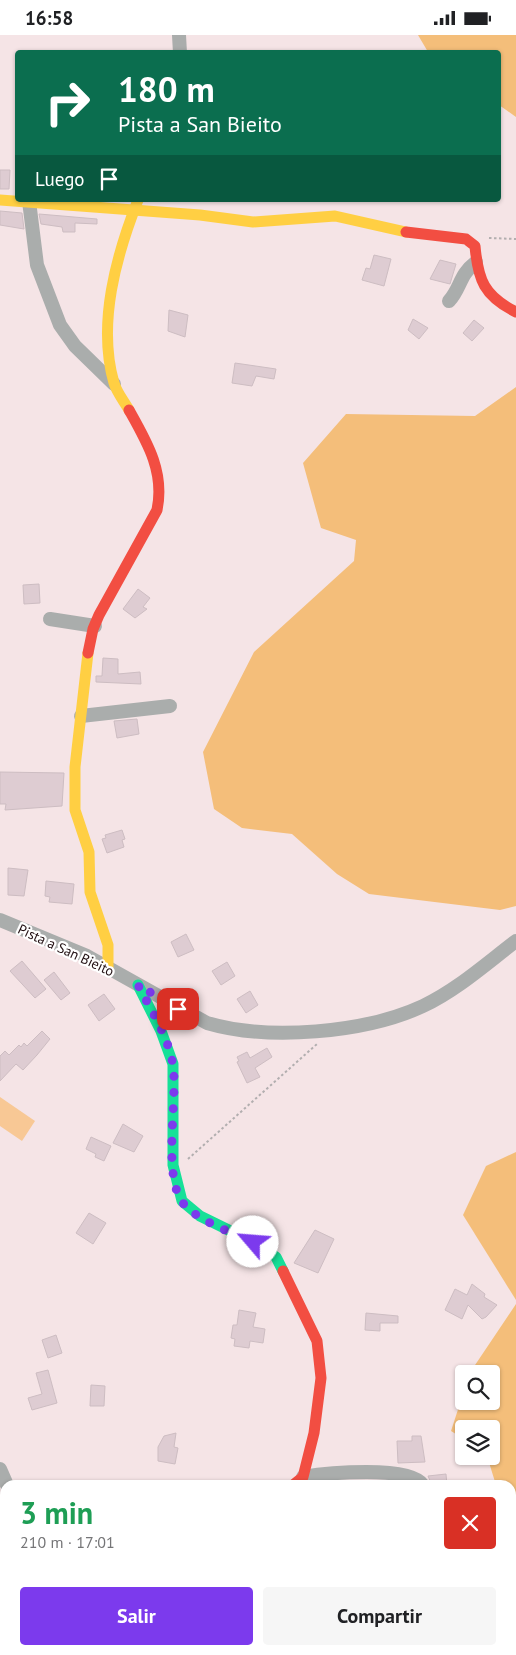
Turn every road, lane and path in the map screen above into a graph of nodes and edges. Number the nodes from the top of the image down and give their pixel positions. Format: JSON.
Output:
{"nodes":[{"id":1,"x":179,"y":35,"type":"edge"},
{"id":2,"x":180,"y":50,"type":"edge"},
{"id":3,"x":0,"y":200,"type":"edge"},
{"id":4,"x":15,"y":201,"type":"edge"},
{"id":5,"x":29,"y":202,"type":"edge"},
{"id":6,"x":56,"y":202,"type":"edge"},
{"id":7,"x":136,"y":205,"type":"edge"},
{"id":8,"x":466,"y":239,"type":"junction"},
{"id":9,"x":516,"y":239,"type":"edge"},
{"id":10,"x":476,"y":262,"type":"junction"},
{"id":11,"x":449,"y":301,"type":"dead end"},
{"id":12,"x":516,"y":313,"type":"edge"},
{"id":13,"x":114,"y":385,"type":"junction"},
{"id":14,"x":50,"y":619,"type":"dead end"},
{"id":15,"x":95,"y":626,"type":"junction"},
{"id":16,"x":170,"y":706,"type":"dead end"},
{"id":17,"x":81,"y":716,"type":"junction"},
{"id":18,"x":0,"y":920,"type":"edge"},
{"id":19,"x":516,"y":941,"type":"edge"},
{"id":20,"x":108,"y":967,"type":"junction"},
{"id":21,"x":138,"y":985,"type":"junction"},
{"id":22,"x":338,"y":1028,"type":"junction"},
{"id":23,"x":174,"y":1173,"type":"junction"},
{"id":24,"x":298,"y":1480,"type":"edge"},
{"id":25,"x":308,"y":1480,"type":"edge"},
{"id":26,"x":417,"y":1480,"type":"edge"}],
"edges":[{"from":1,"to":2,"type":"street"},
{"from":3,"to":4,"type":"street"},
{"from":5,"to":13,"type":"street"},
{"from":6,"to":7,"type":"street"},
{"from":7,"to":8,"type":"street"},
{"from":7,"to":13,"type":"street"},
{"from":8,"to":9,"type":"path"},
{"from":8,"to":10,"type":"street"},
{"from":10,"to":11,"type":"street"},
{"from":10,"to":12,"type":"street"},
{"from":13,"to":15,"type":"street"},
{"from":14,"to":15,"type":"street"},
{"from":15,"to":17,"type":"street"},
{"from":16,"to":17,"type":"street"},
{"from":17,"to":20,"type":"street"},
{"from":18,"to":20,"type":"street","name":"Pista a San Bieito"},
{"from":19,"to":22,"type":"street","name":"Pista a San Bieito"},
{"from":20,"to":21,"type":"street","name":"Pista a San Bieito"},
{"from":21,"to":22,"type":"street","name":"Pista a San Bieito"},
{"from":21,"to":23,"type":"street"},
{"from":22,"to":23,"type":"path"},
{"from":23,"to":24,"type":"street"},
{"from":25,"to":26,"type":"street"}]}
